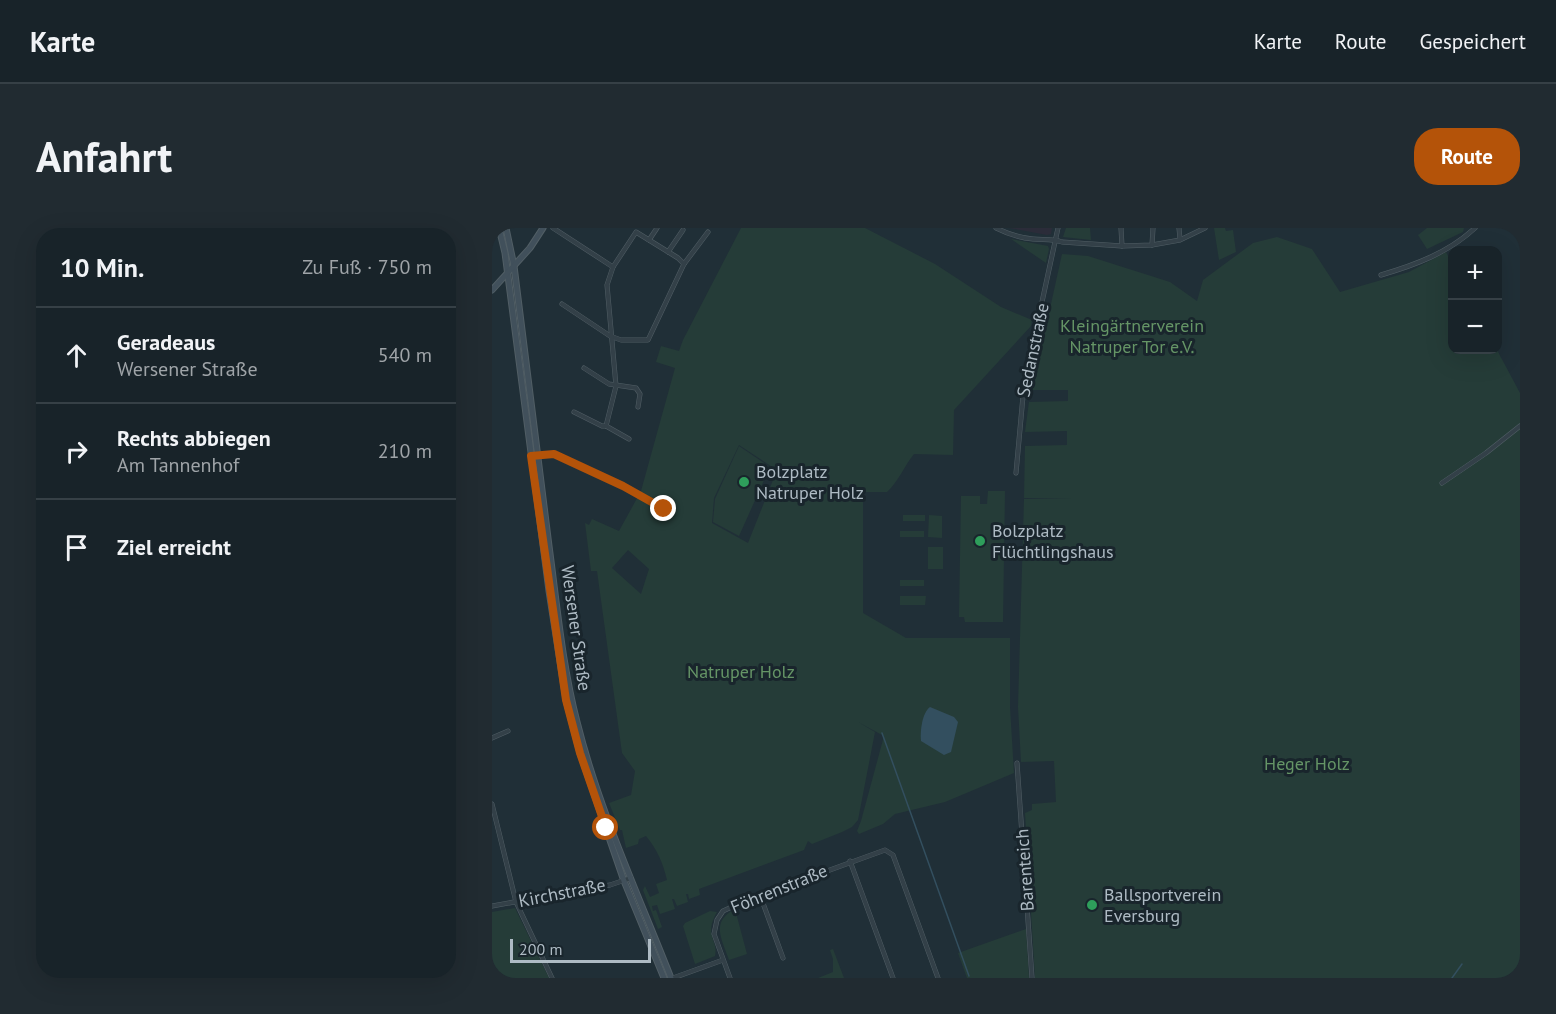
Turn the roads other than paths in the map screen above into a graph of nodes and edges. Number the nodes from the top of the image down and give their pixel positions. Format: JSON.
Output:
{"nodes":[{"id":1,"x":499,"y":228,"type":"edge"},
{"id":2,"x":506,"y":228,"type":"edge"},
{"id":3,"x":543,"y":228,"type":"edge"},
{"id":4,"x":553,"y":228,"type":"edge"},
{"id":5,"x":657,"y":228,"type":"edge"},
{"id":6,"x":996,"y":228,"type":"edge"},
{"id":7,"x":1058,"y":228,"type":"edge"},
{"id":8,"x":1121,"y":228,"type":"edge"},
{"id":9,"x":1153,"y":228,"type":"edge"},
{"id":10,"x":1179,"y":228,"type":"edge"},
{"id":11,"x":1205,"y":228,"type":"edge"},
{"id":12,"x":1475,"y":228,"type":"edge"},
{"id":13,"x":683,"y":230,"type":"dead end"},
{"id":14,"x":708,"y":232,"type":"dead end"},
{"id":15,"x":1055,"y":239,"type":"junction"},
{"id":16,"x":649,"y":240,"type":"junction"},
{"id":17,"x":1180,"y":240,"type":"junction"},
{"id":18,"x":1152,"y":245,"type":"junction"},
{"id":19,"x":1122,"y":246,"type":"junction"},
{"id":20,"x":668,"y":252,"type":"junction"},
{"id":21,"x":684,"y":264,"type":"junction"},
{"id":22,"x":514,"y":266,"type":"junction"},
{"id":23,"x":613,"y":267,"type":"junction"},
{"id":24,"x":507,"y":273,"type":"junction"},
{"id":25,"x":1381,"y":275,"type":"dead end"},
{"id":26,"x":492,"y":290,"type":"edge"},
{"id":27,"x":562,"y":304,"type":"dead end"},
{"id":28,"x":610,"y":336,"type":"junction"},
{"id":29,"x":584,"y":368,"type":"dead end"},
{"id":30,"x":616,"y":386,"type":"junction"},
{"id":31,"x":638,"y":407,"type":"dead end"},
{"id":32,"x":574,"y":412,"type":"dead end"},
{"id":33,"x":606,"y":426,"type":"junction"},
{"id":34,"x":1520,"y":426,"type":"edge"},
{"id":35,"x":629,"y":439,"type":"dead end"},
{"id":36,"x":534,"y":456,"type":"junction"},
{"id":37,"x":1016,"y":473,"type":"dead end"},
{"id":38,"x":1442,"y":483,"type":"dead end"},
{"id":39,"x":664,"y":509,"type":"dead end"},
{"id":40,"x":507,"y":731,"type":"dead end"},
{"id":41,"x":492,"y":738,"type":"edge"},
{"id":42,"x":1017,"y":763,"type":"dead end"},
{"id":43,"x":492,"y":804,"type":"edge"},
{"id":44,"x":850,"y":861,"type":"junction"},
{"id":45,"x":631,"y":878,"type":"junction"},
{"id":46,"x":624,"y":881,"type":"junction"},
{"id":47,"x":760,"y":895,"type":"junction"},
{"id":48,"x":516,"y":902,"type":"junction"},
{"id":49,"x":492,"y":906,"type":"edge"},
{"id":50,"x":783,"y":958,"type":"dead end"},
{"id":51,"x":723,"y":960,"type":"junction"},
{"id":52,"x":552,"y":978,"type":"edge"},
{"id":53,"x":664,"y":978,"type":"edge"},
{"id":54,"x":672,"y":978,"type":"edge"},
{"id":55,"x":729,"y":978,"type":"edge"},
{"id":56,"x":893,"y":978,"type":"edge"},
{"id":57,"x":938,"y":978,"type":"edge"},
{"id":58,"x":1032,"y":978,"type":"edge"}],
"edges":[{"from":1,"to":24,"type":"main road","name":"Wersener Straße"},
{"from":2,"to":22,"type":"main road","name":"Wersener Straße"},
{"from":3,"to":22,"type":"main road"},
{"from":4,"to":23,"type":"street"},
{"from":5,"to":16,"type":"street"},
{"from":6,"to":15,"type":"street"},
{"from":7,"to":15,"type":"street","name":"Sedanstraße"},
{"from":8,"to":19,"type":"street"},
{"from":9,"to":18,"type":"street"},
{"from":10,"to":17,"type":"street"},
{"from":11,"to":17,"type":"street"},
{"from":12,"to":25,"type":"street"},
{"from":13,"to":20,"type":"street"},
{"from":14,"to":21,"type":"street"},
{"from":15,"to":19,"type":"street"},
{"from":15,"to":37,"type":"street","name":"Sedanstraße"},
{"from":16,"to":20,"type":"street"},
{"from":16,"to":23,"type":"street"},
{"from":17,"to":18,"type":"street"},
{"from":18,"to":19,"type":"street"},
{"from":20,"to":21,"type":"street"},
{"from":21,"to":28,"type":"street"},
{"from":22,"to":24,"type":"main road"},
{"from":22,"to":36,"type":"main road","name":"Wersener Straße"},
{"from":23,"to":28,"type":"street"},
{"from":24,"to":26,"type":"main road"},
{"from":24,"to":36,"type":"main road","name":"Wersener Straße"},
{"from":27,"to":28,"type":"street"},
{"from":28,"to":30,"type":"street"},
{"from":29,"to":30,"type":"street"},
{"from":30,"to":31,"type":"street"},
{"from":30,"to":33,"type":"street"},
{"from":32,"to":33,"type":"street"},
{"from":33,"to":35,"type":"street"},
{"from":34,"to":38,"type":"street"},
{"from":36,"to":39,"type":"street"},
{"from":36,"to":45,"type":"main road","name":"Wersener Straße"},
{"from":36,"to":46,"type":"main road","name":"Wersener Straße"},
{"from":40,"to":41,"type":"street"},
{"from":42,"to":58,"type":"street","name":"Barenteich"},
{"from":43,"to":48,"type":"street"},
{"from":44,"to":47,"type":"street","name":"Föhrenstraße"},
{"from":44,"to":56,"type":"street"},
{"from":44,"to":57,"type":"street","name":"Föhrenstraße"},
{"from":45,"to":46,"type":"street","name":"Kirchstraße"},
{"from":45,"to":54,"type":"main road","name":"Wersener Straße"},
{"from":46,"to":48,"type":"street","name":"Kirchstraße"},
{"from":46,"to":53,"type":"main road","name":"Wersener Straße"},
{"from":47,"to":50,"type":"street"},
{"from":47,"to":51,"type":"street","name":"Föhrenstraße"},
{"from":48,"to":49,"type":"street","name":"Kirchstraße"},
{"from":48,"to":52,"type":"street"},
{"from":51,"to":54,"type":"street"},
{"from":51,"to":55,"type":"street","name":"Föhrenstraße"}]}
